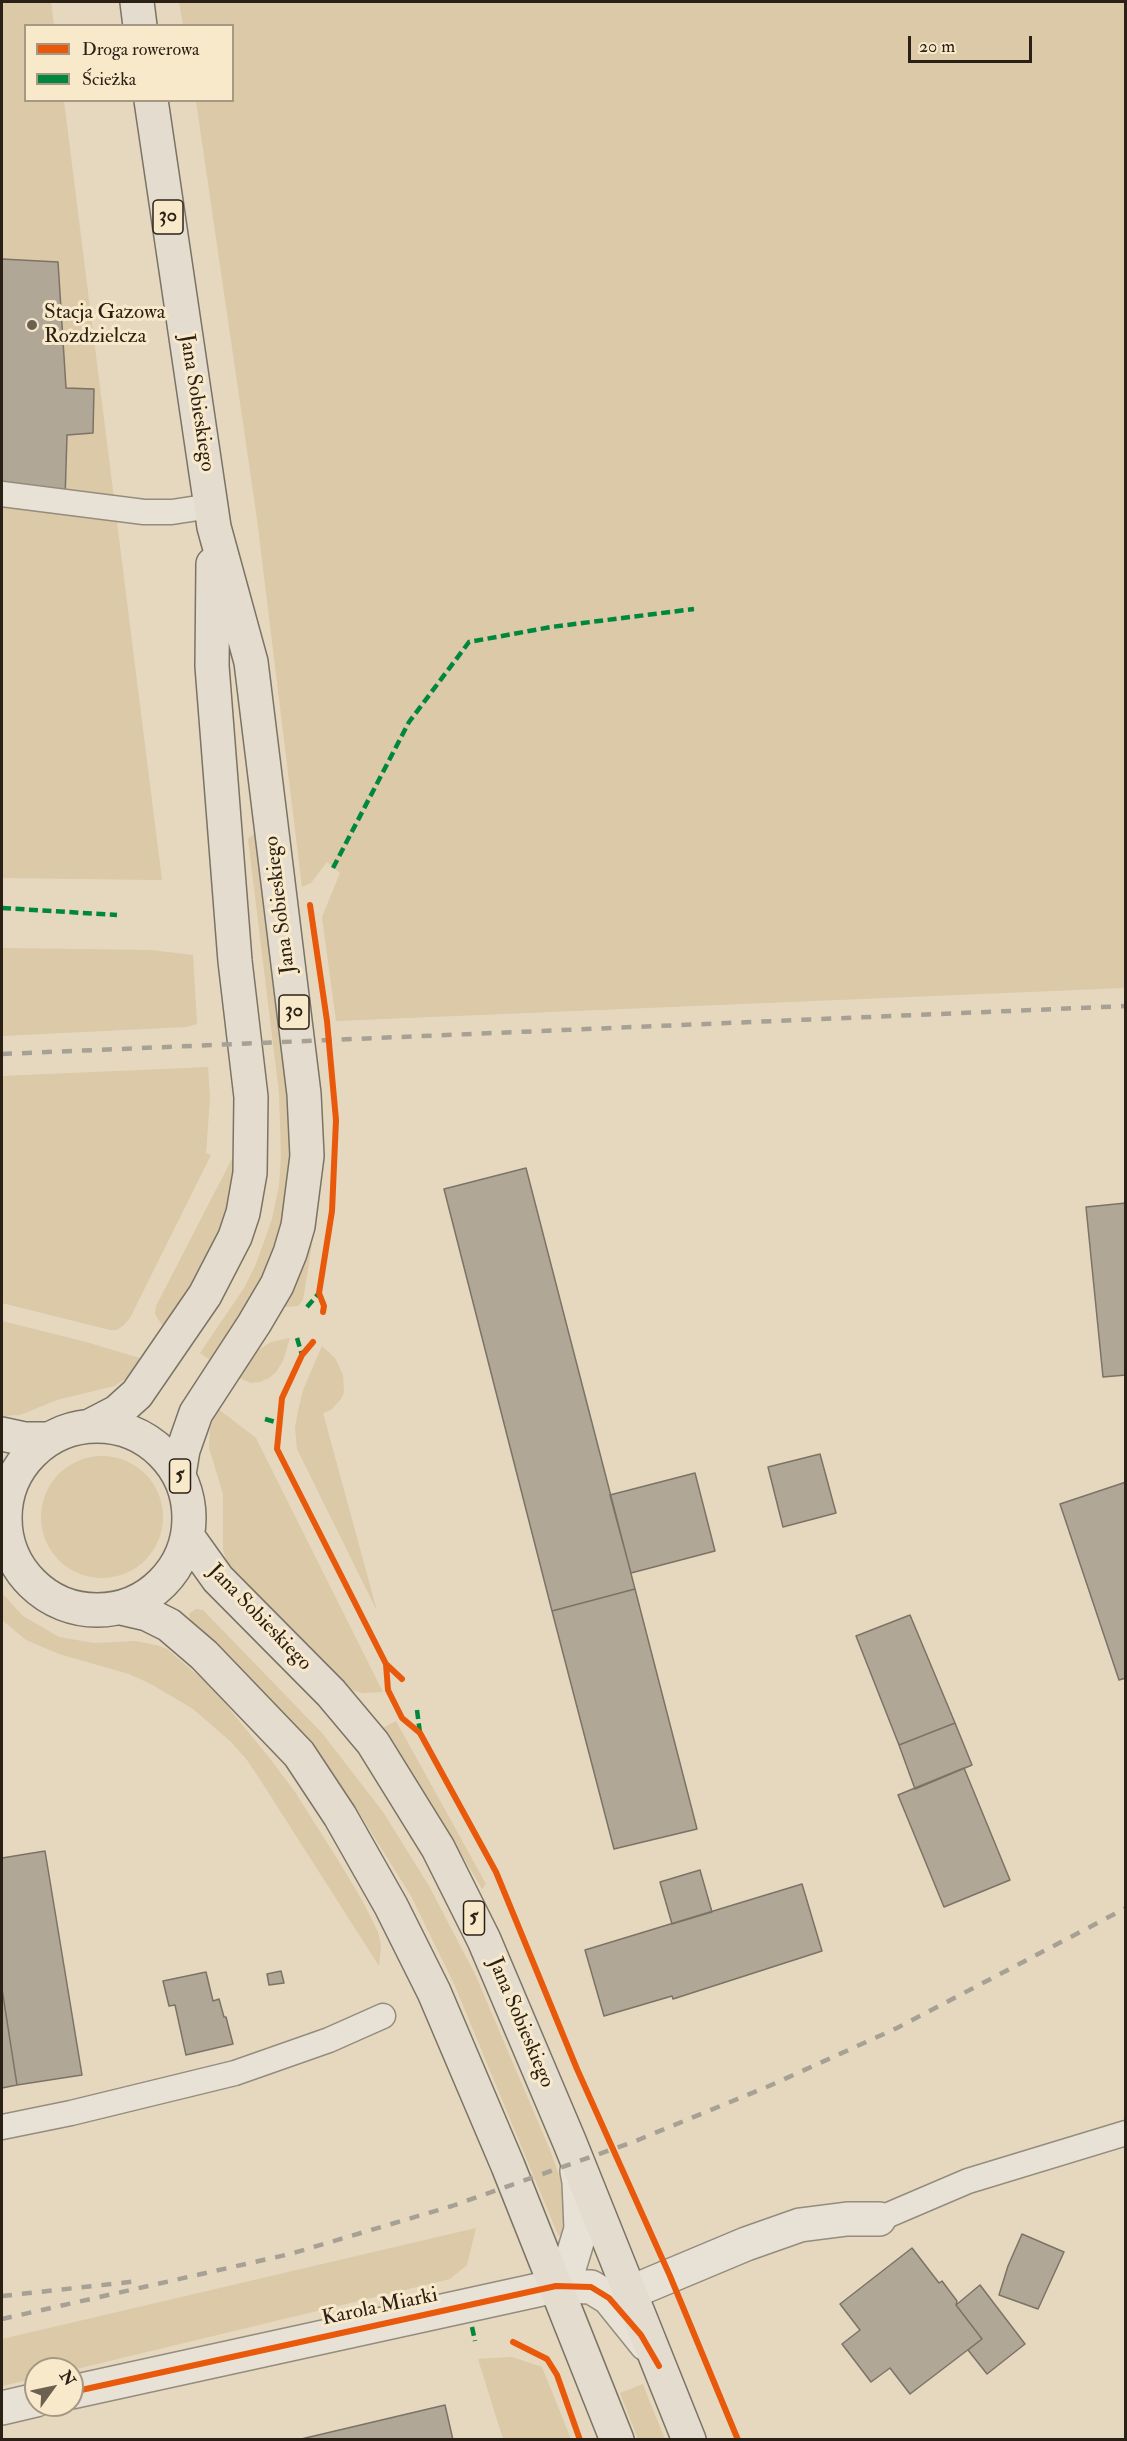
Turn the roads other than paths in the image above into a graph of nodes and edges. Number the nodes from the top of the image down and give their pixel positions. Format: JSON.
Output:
{"nodes":[{"id":1,"x":137,"y":2,"type":"edge"},
{"id":2,"x":140,"y":24,"type":"edge"},
{"id":3,"x":151,"y":102,"type":"edge"},
{"id":4,"x":2,"y":494,"type":"edge"},
{"id":5,"x":213,"y":516,"type":"junction"},
{"id":6,"x":90,"y":1426,"type":"junction"},
{"id":7,"x":2,"y":1434,"type":"edge"},
{"id":8,"x":49,"y":1439,"type":"junction"},
{"id":9,"x":179,"y":1474,"type":"junction"},
{"id":10,"x":4,"y":1532,"type":"edge"},
{"id":11,"x":188,"y":1538,"type":"junction"},
{"id":12,"x":121,"y":1608,"type":"junction"},
{"id":13,"x":383,"y":2016,"type":"dead end"},
{"id":14,"x":2,"y":2127,"type":"edge"},
{"id":15,"x":1125,"y":2133,"type":"edge"},
{"id":16,"x":570,"y":2143,"type":"junction"},
{"id":17,"x":879,"y":2219,"type":"joint"},
{"id":18,"x":556,"y":2286,"type":"junction"},
{"id":19,"x":629,"y":2293,"type":"junction"},
{"id":20,"x":659,"y":2366,"type":"junction"},
{"id":21,"x":84,"y":2389,"type":"edge"},
{"id":22,"x":24,"y":2403,"type":"edge"},
{"id":23,"x":2,"y":2408,"type":"edge"},
{"id":24,"x":617,"y":2439,"type":"edge"},
{"id":25,"x":689,"y":2439,"type":"edge"}],
"edges":[{"from":1,"to":2,"type":"main road"},
{"from":3,"to":5,"type":"main road","name":"Jana Sobieskiego","number":"30"},
{"from":4,"to":5,"type":"lane"},
{"from":5,"to":6,"type":"main road","name":"Jana Sobieskiego","number":"30"},
{"from":5,"to":9,"type":"main road","name":"Jana Sobieskiego","number":"30"},
{"from":6,"to":8,"type":"main road","number":"5"},
{"from":6,"to":9,"type":"main road","number":"5"},
{"from":7,"to":8,"type":"main road","number":"5"},
{"from":8,"to":10,"type":"main road","number":"5"},
{"from":9,"to":11,"type":"main road","number":"5"},
{"from":10,"to":12,"type":"main road","number":"5"},
{"from":11,"to":12,"type":"main road","number":"5"},
{"from":11,"to":16,"type":"main road","name":"Jana Sobieskiego","number":"5"},
{"from":12,"to":18,"type":"main road","number":"5"},
{"from":13,"to":14,"type":"lane"},
{"from":15,"to":17,"type":"lane"},
{"from":16,"to":18,"type":"street"},
{"from":16,"to":19,"type":"main road","name":"Jana Sobieskiego","number":"5"},
{"from":17,"to":19,"type":"street"},
{"from":18,"to":20,"type":"street","name":"Karola Miarki"},
{"from":18,"to":21,"type":"street","name":"Karola Miarki"},
{"from":18,"to":24,"type":"main road","number":"5"},
{"from":19,"to":20,"type":"main road","name":"Jana Sobieskiego","number":"5"},
{"from":20,"to":25,"type":"main road","name":"Jana Sobieskiego","number":"5"},
{"from":22,"to":23,"type":"street"}]}
